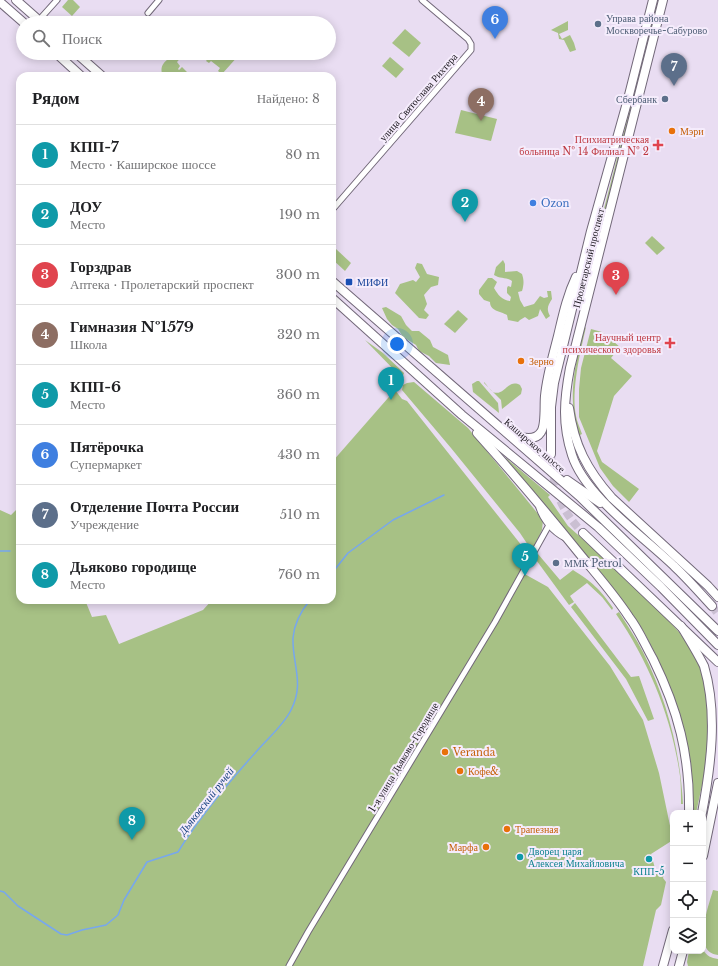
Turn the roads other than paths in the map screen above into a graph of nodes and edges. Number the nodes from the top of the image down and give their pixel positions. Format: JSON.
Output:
{"nodes":[{"id":1,"x":16,"y":0,"type":"edge"},
{"id":2,"x":57,"y":0,"type":"edge"},
{"id":3,"x":159,"y":0,"type":"edge"},
{"id":4,"x":422,"y":0,"type":"edge"},
{"id":5,"x":653,"y":0,"type":"edge"},
{"id":6,"x":663,"y":0,"type":"edge"},
{"id":7,"x":0,"y":2,"type":"edge"},
{"id":8,"x":148,"y":13,"type":"dead end"},
{"id":9,"x":16,"y":16,"type":"edge"},
{"id":10,"x":33,"y":16,"type":"edge"},
{"id":11,"x":45,"y":16,"type":"edge"},
{"id":12,"x":64,"y":60,"type":"edge"},
{"id":13,"x":84,"y":60,"type":"edge"},
{"id":14,"x":77,"y":72,"type":"edge"},
{"id":15,"x":97,"y":72,"type":"edge"},
{"id":16,"x":336,"y":205,"type":"edge"},
{"id":17,"x":584,"y":258,"type":"junction"},
{"id":18,"x":336,"y":284,"type":"edge"},
{"id":19,"x":336,"y":302,"type":"edge"},
{"id":20,"x":567,"y":384,"type":"junction"},
{"id":21,"x":462,"y":415,"type":"junction"},
{"id":22,"x":499,"y":427,"type":"junction"},
{"id":23,"x":551,"y":454,"type":"tunnel mouth"},
{"id":24,"x":539,"y":461,"type":"junction"},
{"id":25,"x":537,"y":502,"type":"junction"},
{"id":26,"x":612,"y":511,"type":"junction"},
{"id":27,"x":549,"y":525,"type":"junction"},
{"id":28,"x":583,"y":533,"type":"tunnel mouth"},
{"id":29,"x":569,"y":540,"type":"junction"},
{"id":30,"x":718,"y":597,"type":"tunnel mouth"},
{"id":31,"x":712,"y":606,"type":"tunnel mouth"},
{"id":32,"x":681,"y":626,"type":"junction"},
{"id":33,"x":718,"y":631,"type":"edge"},
{"id":34,"x":718,"y":645,"type":"edge"},
{"id":35,"x":718,"y":662,"type":"edge"},
{"id":36,"x":718,"y":783,"type":"edge"},
{"id":37,"x":690,"y":810,"type":"edge"},
{"id":38,"x":703,"y":810,"type":"edge"},
{"id":39,"x":705,"y":846,"type":"edge"},
{"id":40,"x":670,"y":941,"type":"edge"},
{"id":41,"x":682,"y":954,"type":"edge"},
{"id":42,"x":289,"y":966,"type":"edge"},
{"id":43,"x":663,"y":966,"type":"edge"},
{"id":44,"x":679,"y":966,"type":"edge"}],
"edges":[{"from":1,"to":10,"type":"main road"},
{"from":2,"to":11,"type":"street"},
{"from":3,"to":8,"type":"street"},
{"from":4,"to":16,"type":"street","name":"улица Святослава Рихтера"},
{"from":5,"to":17,"type":"main road","name":"Пролетарский проспект"},
{"from":6,"to":20,"type":"main road","name":"Пролетарский проспект"},
{"from":7,"to":9,"type":"main road"},
{"from":12,"to":14,"type":"main road"},
{"from":13,"to":15,"type":"main road"},
{"from":17,"to":22,"type":"main road"},
{"from":17,"to":23,"type":"main road","name":"Пролетарский проспект"},
{"from":18,"to":22,"type":"main road","name":"Каширское шоссе"},
{"from":19,"to":21,"type":"main road"},
{"from":20,"to":26,"type":"main road","name":"Пролетарский проспект"},
{"from":20,"to":30,"type":"main road"},
{"from":21,"to":25,"type":"main road"},
{"from":21,"to":34,"type":"main road"},
{"from":22,"to":24,"type":"main road","name":"Каширское шоссе"},
{"from":24,"to":26,"type":"main road"},
{"from":24,"to":33,"type":"main road","name":"Каширское шоссе"},
{"from":25,"to":27,"type":"street"},
{"from":25,"to":29,"type":"main road"},
{"from":26,"to":31,"type":"main road"},
{"from":27,"to":29,"type":"street"},
{"from":27,"to":42,"type":"street","name":"1-я улица Дьяково-Городище"},
{"from":28,"to":32,"type":"main road"},
{"from":29,"to":37,"type":"main road"},
{"from":32,"to":35,"type":"main road"},
{"from":32,"to":38,"type":"main road"},
{"from":36,"to":39,"type":"main road"},
{"from":40,"to":43,"type":"main road"},
{"from":41,"to":44,"type":"main road"}]}
